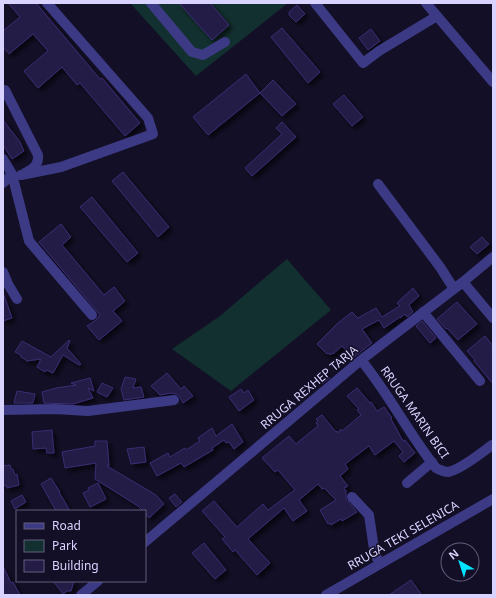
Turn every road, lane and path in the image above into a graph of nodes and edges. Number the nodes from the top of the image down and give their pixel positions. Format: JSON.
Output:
{"nodes":[{"id":1,"x":47,"y":3,"type":"edge"},
{"id":2,"x":151,"y":3,"type":"edge"},
{"id":3,"x":315,"y":3,"type":"edge"},
{"id":4,"x":426,"y":3,"type":"edge"},
{"id":5,"x":437,"y":16,"type":"junction"},
{"id":6,"x":224,"y":42,"type":"dead end"},
{"id":7,"x":493,"y":82,"type":"edge"},
{"id":8,"x":4,"y":90,"type":"edge"},
{"id":9,"x":3,"y":159,"type":"edge"},
{"id":10,"x":16,"y":175,"type":"junction"},
{"id":11,"x":3,"y":183,"type":"edge"},
{"id":12,"x":378,"y":184,"type":"dead end"},
{"id":13,"x":493,"y":257,"type":"edge"},
{"id":14,"x":3,"y":272,"type":"edge"},
{"id":15,"x":463,"y":282,"type":"junction"},
{"id":16,"x":454,"y":289,"type":"junction"},
{"id":17,"x":17,"y":299,"type":"dead end"},
{"id":18,"x":423,"y":312,"type":"junction"},
{"id":19,"x":92,"y":315,"type":"dead end"},
{"id":20,"x":493,"y":318,"type":"edge"},
{"id":21,"x":361,"y":360,"type":"junction"},
{"id":22,"x":480,"y":380,"type":"dead end"},
{"id":23,"x":174,"y":400,"type":"dead end"},
{"id":24,"x":3,"y":410,"type":"edge"},
{"id":25,"x":492,"y":445,"type":"edge"},
{"id":26,"x":432,"y":462,"type":"junction"},
{"id":27,"x":407,"y":483,"type":"dead end"},
{"id":28,"x":352,"y":497,"type":"dead end"},
{"id":29,"x":493,"y":499,"type":"edge"},
{"id":30,"x":146,"y":541,"type":"edge"},
{"id":31,"x":379,"y":564,"type":"junction"},
{"id":32,"x":97,"y":582,"type":"edge"},
{"id":33,"x":81,"y":595,"type":"edge"},
{"id":34,"x":326,"y":595,"type":"edge"}],
"edges":[{"from":1,"to":10,"type":"street"},
{"from":2,"to":6,"type":"street"},
{"from":3,"to":5,"type":"street"},
{"from":4,"to":5,"type":"street"},
{"from":5,"to":7,"type":"street"},
{"from":8,"to":10,"type":"street"},
{"from":9,"to":10,"type":"street"},
{"from":10,"to":11,"type":"street"},
{"from":10,"to":19,"type":"street"},
{"from":12,"to":16,"type":"street"},
{"from":13,"to":15,"type":"street","name":"RRUGA REXHEP TARJA"},
{"from":14,"to":17,"type":"street"},
{"from":15,"to":16,"type":"street","name":"RRUGA REXHEP TARJA"},
{"from":15,"to":20,"type":"street"},
{"from":16,"to":18,"type":"street","name":"RRUGA REXHEP TARJA"},
{"from":18,"to":21,"type":"street","name":"RRUGA REXHEP TARJA"},
{"from":18,"to":22,"type":"street"},
{"from":21,"to":26,"type":"street","name":"RRUGA MARIN BICI"},
{"from":21,"to":30,"type":"street","name":"RRUGA REXHEP TARJA"},
{"from":23,"to":24,"type":"street"},
{"from":25,"to":26,"type":"street","name":"RRUGA MARIN BICI"},
{"from":26,"to":27,"type":"street"},
{"from":28,"to":31,"type":"street"},
{"from":29,"to":31,"type":"street","name":"RRUGA TEKI SELENICA"},
{"from":31,"to":34,"type":"street","name":"RRUGA TEKI SELENICA"},
{"from":32,"to":33,"type":"street"}]}
